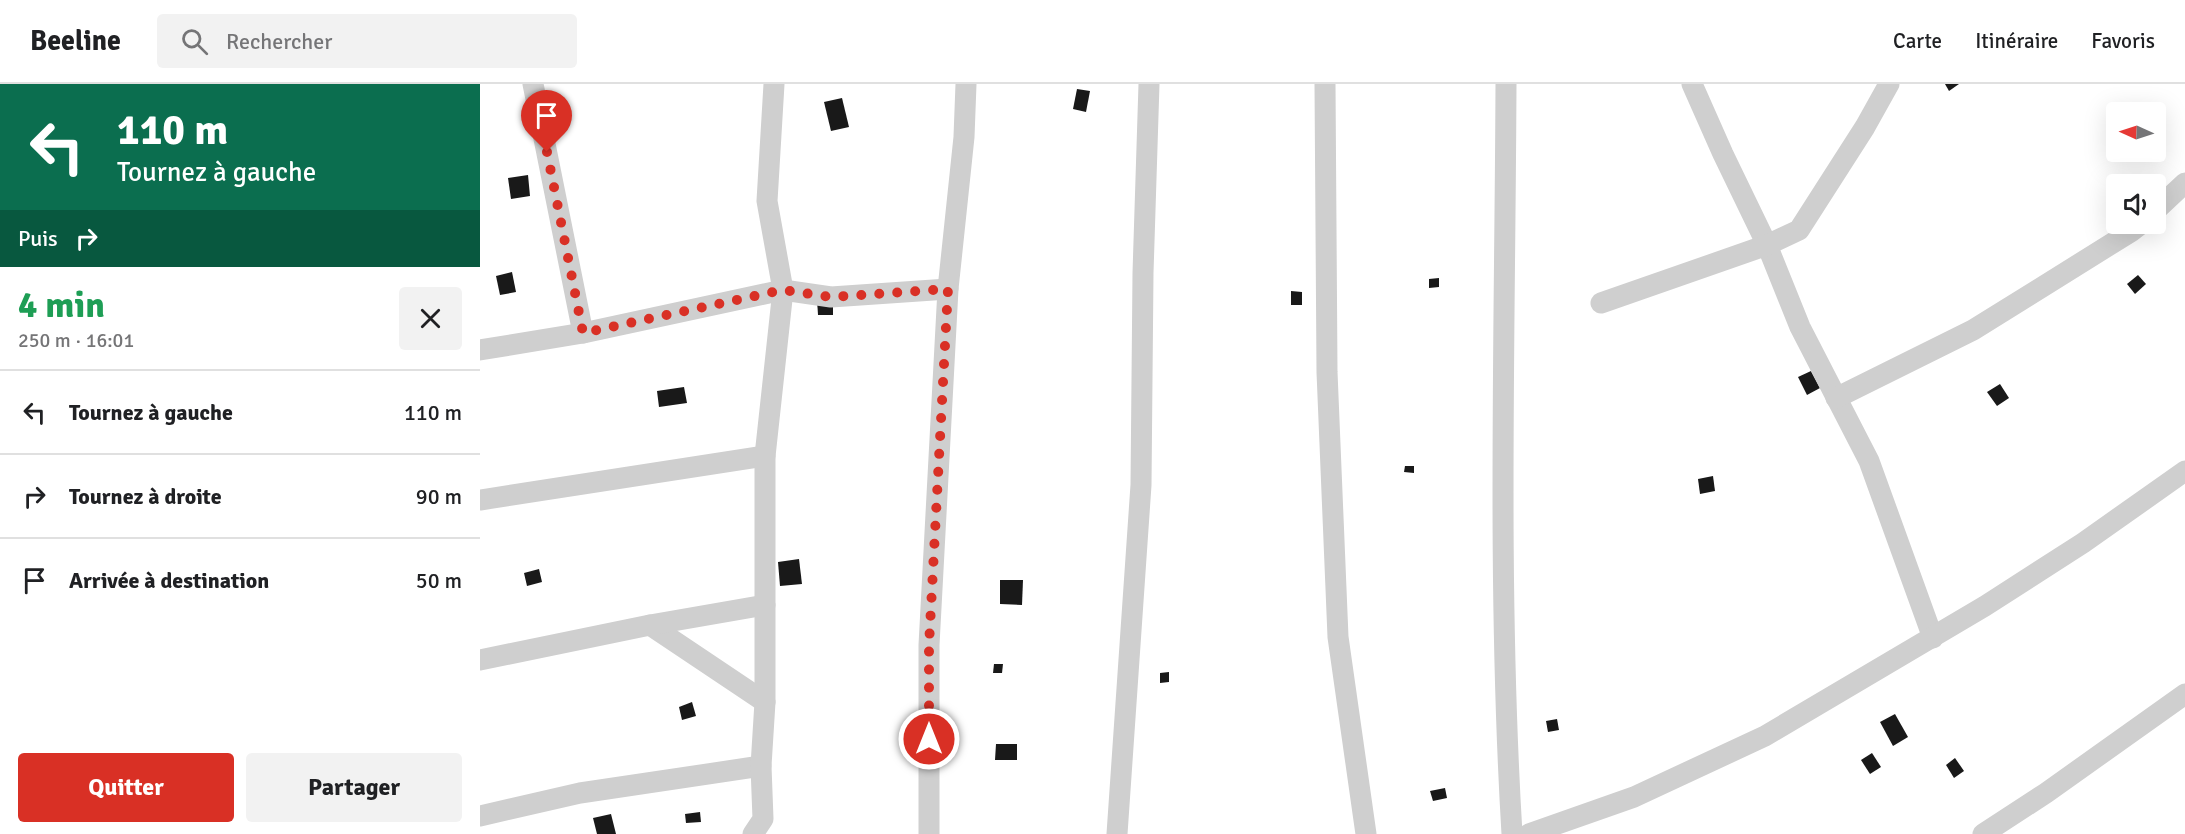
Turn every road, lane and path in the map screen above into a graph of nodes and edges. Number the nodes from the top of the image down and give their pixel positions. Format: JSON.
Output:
{"nodes":[{"id":1,"x":533,"y":84,"type":"edge"},
{"id":2,"x":774,"y":84,"type":"edge"},
{"id":3,"x":966,"y":84,"type":"edge"},
{"id":4,"x":1149,"y":84,"type":"edge"},
{"id":5,"x":1325,"y":84,"type":"edge"},
{"id":6,"x":1506,"y":84,"type":"edge"},
{"id":7,"x":1692,"y":84,"type":"edge"},
{"id":8,"x":1889,"y":84,"type":"edge"},
{"id":9,"x":2185,"y":183,"type":"edge"},
{"id":10,"x":2166,"y":201,"type":"edge"},
{"id":11,"x":2127,"y":234,"type":"edge"},
{"id":12,"x":1767,"y":245,"type":"junction"},
{"id":13,"x":948,"y":289,"type":"junction"},
{"id":14,"x":783,"y":290,"type":"junction"},
{"id":15,"x":1601,"y":303,"type":"dead end"},
{"id":16,"x":583,"y":333,"type":"junction"},
{"id":17,"x":480,"y":350,"type":"edge"},
{"id":18,"x":1836,"y":398,"type":"junction"},
{"id":19,"x":765,"y":456,"type":"junction"},
{"id":20,"x":2185,"y":471,"type":"edge"},
{"id":21,"x":480,"y":500,"type":"edge"},
{"id":22,"x":765,"y":605,"type":"junction"},
{"id":23,"x":650,"y":625,"type":"junction"},
{"id":24,"x":1933,"y":638,"type":"junction"},
{"id":25,"x":480,"y":660,"type":"edge"},
{"id":26,"x":2185,"y":694,"type":"edge"},
{"id":27,"x":765,"y":702,"type":"junction"},
{"id":28,"x":762,"y":766,"type":"junction"},
{"id":29,"x":480,"y":816,"type":"edge"},
{"id":30,"x":753,"y":834,"type":"edge"},
{"id":31,"x":929,"y":834,"type":"edge"},
{"id":32,"x":1117,"y":834,"type":"edge"},
{"id":33,"x":1366,"y":834,"type":"edge"},
{"id":34,"x":1512,"y":834,"type":"edge"},
{"id":35,"x":1529,"y":834,"type":"edge"},
{"id":36,"x":1983,"y":834,"type":"edge"}],
"edges":[{"from":1,"to":16,"type":"street"},
{"from":2,"to":14,"type":"street"},
{"from":3,"to":13,"type":"street"},
{"from":4,"to":32,"type":"street"},
{"from":5,"to":33,"type":"street"},
{"from":6,"to":34,"type":"street"},
{"from":7,"to":12,"type":"street"},
{"from":8,"to":12,"type":"street"},
{"from":9,"to":10,"type":"street"},
{"from":11,"to":18,"type":"street"},
{"from":12,"to":15,"type":"street"},
{"from":12,"to":18,"type":"street"},
{"from":13,"to":14,"type":"street"},
{"from":13,"to":31,"type":"street"},
{"from":14,"to":16,"type":"street"},
{"from":14,"to":19,"type":"street"},
{"from":16,"to":17,"type":"street"},
{"from":18,"to":24,"type":"street"},
{"from":19,"to":21,"type":"street"},
{"from":19,"to":22,"type":"street"},
{"from":20,"to":24,"type":"street"},
{"from":22,"to":23,"type":"street"},
{"from":22,"to":27,"type":"street"},
{"from":23,"to":25,"type":"street"},
{"from":23,"to":27,"type":"street"},
{"from":24,"to":35,"type":"street"},
{"from":26,"to":36,"type":"street"},
{"from":27,"to":28,"type":"street"},
{"from":28,"to":29,"type":"street"},
{"from":28,"to":30,"type":"street"}]}
